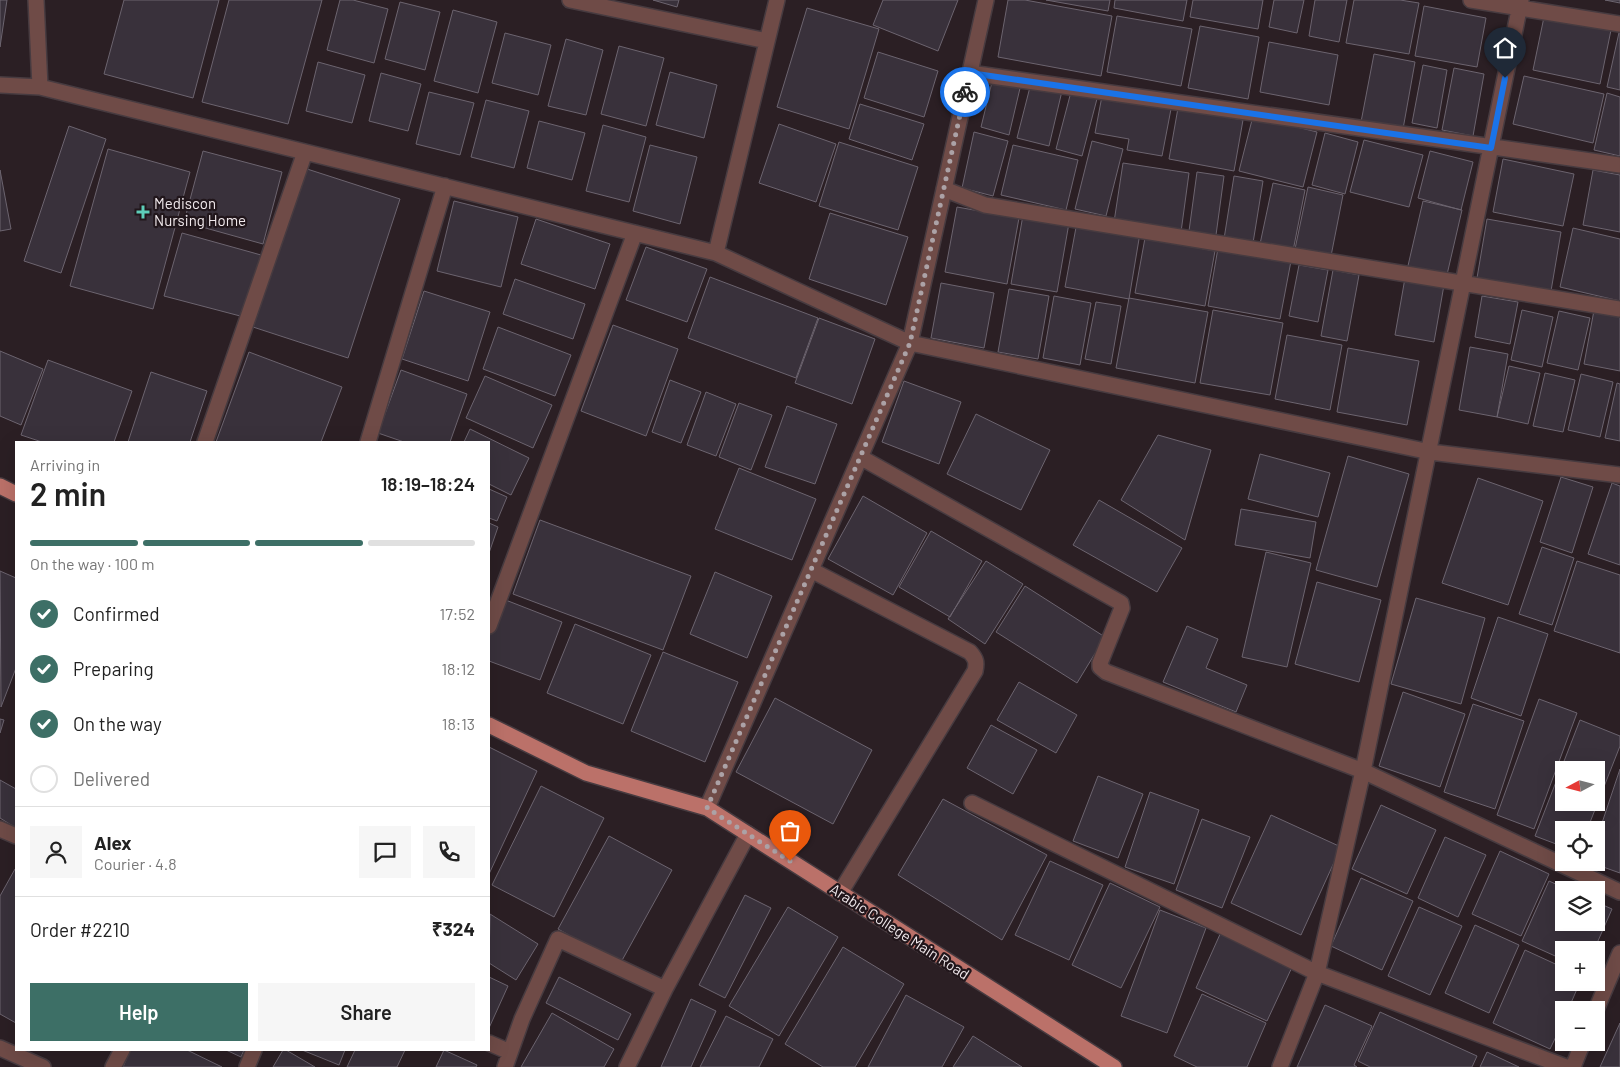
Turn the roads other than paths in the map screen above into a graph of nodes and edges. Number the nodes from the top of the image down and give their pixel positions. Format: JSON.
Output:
{"nodes":[{"id":1,"x":36,"y":0,"type":"edge"},
{"id":2,"x":570,"y":0,"type":"edge"},
{"id":3,"x":777,"y":0,"type":"edge"},
{"id":4,"x":986,"y":0,"type":"edge"},
{"id":5,"x":1471,"y":0,"type":"edge"},
{"id":6,"x":1520,"y":4,"type":"edge"},
{"id":7,"x":1620,"y":24,"type":"edge"},
{"id":8,"x":767,"y":41,"type":"junction"},
{"id":9,"x":970,"y":73,"type":"junction"},
{"id":10,"x":0,"y":85,"type":"edge"},
{"id":11,"x":40,"y":87,"type":"junction"},
{"id":12,"x":1491,"y":148,"type":"junction"},
{"id":13,"x":305,"y":152,"type":"junction"},
{"id":14,"x":1620,"y":165,"type":"edge"},
{"id":15,"x":445,"y":186,"type":"junction"},
{"id":16,"x":944,"y":189,"type":"junction"},
{"id":17,"x":636,"y":233,"type":"junction"},
{"id":18,"x":716,"y":253,"type":"junction"},
{"id":19,"x":1463,"y":284,"type":"junction"},
{"id":20,"x":1620,"y":309,"type":"edge"},
{"id":21,"x":910,"y":343,"type":"junction"},
{"id":22,"x":205,"y":441,"type":"edge"},
{"id":23,"x":368,"y":441,"type":"edge"},
{"id":24,"x":1430,"y":452,"type":"junction"},
{"id":25,"x":860,"y":457,"type":"junction"},
{"id":26,"x":1620,"y":475,"type":"edge"},
{"id":27,"x":0,"y":486,"type":"edge"},
{"id":28,"x":15,"y":494,"type":"edge"},
{"id":29,"x":811,"y":570,"type":"junction"},
{"id":30,"x":490,"y":623,"type":"edge"},
{"id":31,"x":490,"y":725,"type":"edge"},
{"id":32,"x":1363,"y":771,"type":"junction"},
{"id":33,"x":972,"y":803,"type":"dead end"},
{"id":34,"x":707,"y":808,"type":"junction"},
{"id":35,"x":0,"y":829,"type":"edge"},
{"id":36,"x":748,"y":834,"type":"junction"},
{"id":37,"x":15,"y":836,"type":"edge"},
{"id":38,"x":1620,"y":892,"type":"edge"},
{"id":39,"x":840,"y":893,"type":"junction"},
{"id":40,"x":1620,"y":953,"type":"edge"},
{"id":41,"x":1316,"y":973,"type":"junction"},
{"id":42,"x":665,"y":989,"type":"junction"},
{"id":43,"x":1600,"y":1001,"type":"edge"},
{"id":44,"x":490,"y":1043,"type":"edge"},
{"id":45,"x":0,"y":1048,"type":"edge"},
{"id":46,"x":121,"y":1051,"type":"edge"},
{"id":47,"x":254,"y":1051,"type":"edge"},
{"id":48,"x":1579,"y":1051,"type":"edge"},
{"id":49,"x":510,"y":1052,"type":"junction"},
{"id":50,"x":43,"y":1067,"type":"edge"},
{"id":51,"x":113,"y":1067,"type":"edge"},
{"id":52,"x":246,"y":1067,"type":"edge"},
{"id":53,"x":505,"y":1067,"type":"edge"},
{"id":54,"x":627,"y":1067,"type":"edge"},
{"id":55,"x":1114,"y":1067,"type":"edge"},
{"id":56,"x":1280,"y":1067,"type":"edge"},
{"id":57,"x":1566,"y":1067,"type":"edge"},
{"id":58,"x":1572,"y":1067,"type":"edge"}],
"edges":[{"from":1,"to":11,"type":"street"},
{"from":2,"to":8,"type":"street"},
{"from":3,"to":8,"type":"street"},
{"from":4,"to":9,"type":"street"},
{"from":5,"to":6,"type":"street"},
{"from":6,"to":7,"type":"street"},
{"from":6,"to":12,"type":"street"},
{"from":8,"to":18,"type":"street"},
{"from":9,"to":12,"type":"street"},
{"from":9,"to":16,"type":"street"},
{"from":10,"to":11,"type":"street"},
{"from":11,"to":13,"type":"street"},
{"from":12,"to":14,"type":"street"},
{"from":12,"to":19,"type":"street"},
{"from":13,"to":15,"type":"street"},
{"from":13,"to":22,"type":"street"},
{"from":15,"to":17,"type":"street"},
{"from":15,"to":23,"type":"street"},
{"from":16,"to":19,"type":"street"},
{"from":16,"to":21,"type":"street"},
{"from":17,"to":18,"type":"street"},
{"from":17,"to":30,"type":"street"},
{"from":18,"to":21,"type":"street"},
{"from":19,"to":20,"type":"street"},
{"from":19,"to":24,"type":"street"},
{"from":21,"to":24,"type":"street"},
{"from":21,"to":25,"type":"street"},
{"from":24,"to":26,"type":"street"},
{"from":24,"to":32,"type":"street"},
{"from":25,"to":29,"type":"street"},
{"from":25,"to":32,"type":"street"},
{"from":27,"to":28,"type":"main road"},
{"from":29,"to":34,"type":"street"},
{"from":29,"to":39,"type":"street"},
{"from":31,"to":34,"type":"main road","name":"Arabic College Main Road"},
{"from":32,"to":38,"type":"street"},
{"from":32,"to":41,"type":"street"},
{"from":33,"to":41,"type":"street"},
{"from":34,"to":36,"type":"main road","name":"Arabic College Main Road"},
{"from":35,"to":37,"type":"street"},
{"from":36,"to":39,"type":"main road","name":"Arabic College Main Road"},
{"from":36,"to":42,"type":"street"},
{"from":39,"to":55,"type":"main road","name":"Arabic College Main Road"},
{"from":40,"to":43,"type":"street"},
{"from":41,"to":56,"type":"street"},
{"from":41,"to":57,"type":"street"},
{"from":42,"to":49,"type":"street"},
{"from":42,"to":54,"type":"street"},
{"from":44,"to":49,"type":"street"},
{"from":45,"to":50,"type":"street"},
{"from":46,"to":51,"type":"street"},
{"from":47,"to":52,"type":"street"},
{"from":48,"to":58,"type":"street"},
{"from":49,"to":53,"type":"street"}]}
